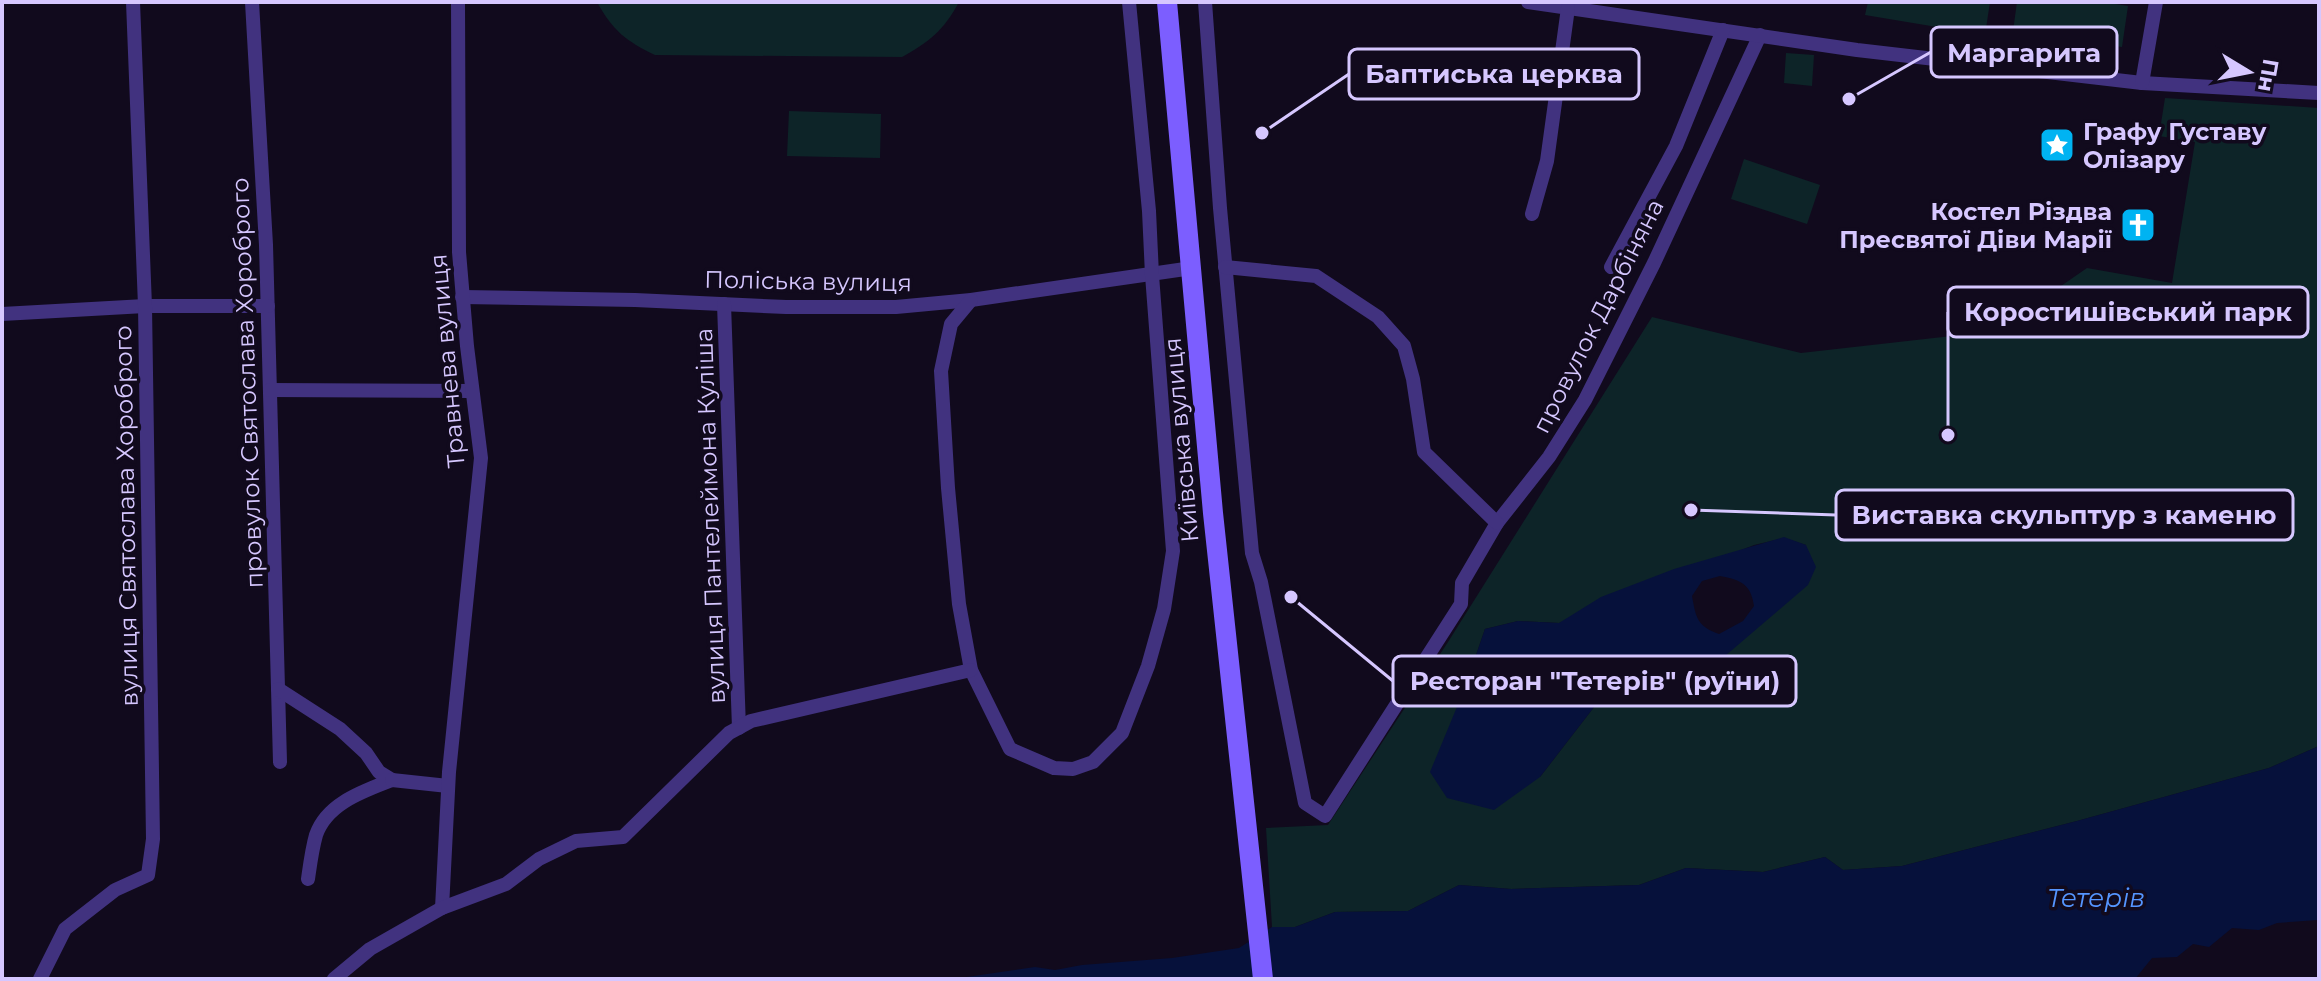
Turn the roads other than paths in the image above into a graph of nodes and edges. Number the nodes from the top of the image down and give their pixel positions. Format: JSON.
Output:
{"nodes":[{"id":1,"x":133,"y":2,"type":"edge"},
{"id":2,"x":252,"y":2,"type":"edge"},
{"id":3,"x":458,"y":2,"type":"edge"},
{"id":4,"x":1129,"y":2,"type":"edge"},
{"id":5,"x":1167,"y":2,"type":"edge"},
{"id":6,"x":1205,"y":2,"type":"edge"},
{"id":7,"x":1528,"y":2,"type":"edge"},
{"id":8,"x":2156,"y":2,"type":"edge"},
{"id":9,"x":1568,"y":8,"type":"junction"},
{"id":10,"x":1723,"y":30,"type":"junction"},
{"id":11,"x":1760,"y":35,"type":"junction"},
{"id":12,"x":2142,"y":83,"type":"junction"},
{"id":13,"x":2319,"y":93,"type":"edge"},
{"id":14,"x":1532,"y":214,"type":"dead end"},
{"id":15,"x":1225,"y":267,"type":"junction"},
{"id":16,"x":1611,"y":267,"type":"dead end"},
{"id":17,"x":1192,"y":268,"type":"junction"},
{"id":18,"x":1152,"y":275,"type":"junction"},
{"id":19,"x":462,"y":297,"type":"junction"},
{"id":20,"x":971,"y":300,"type":"junction"},
{"id":21,"x":724,"y":304,"type":"junction"},
{"id":22,"x":145,"y":306,"type":"junction"},
{"id":23,"x":268,"y":306,"type":"junction"},
{"id":24,"x":2,"y":314,"type":"edge"},
{"id":25,"x":270,"y":390,"type":"junction"},
{"id":26,"x":472,"y":391,"type":"junction"},
{"id":27,"x":1497,"y":523,"type":"junction"},
{"id":28,"x":971,"y":670,"type":"junction"},
{"id":29,"x":278,"y":689,"type":"junction"},
{"id":30,"x":739,"y":728,"type":"junction"},
{"id":31,"x":280,"y":762,"type":"dead end"},
{"id":32,"x":392,"y":780,"type":"junction"},
{"id":33,"x":448,"y":786,"type":"junction"},
{"id":34,"x":308,"y":879,"type":"dead end"},
{"id":35,"x":442,"y":908,"type":"junction"},
{"id":36,"x":40,"y":979,"type":"edge"},
{"id":37,"x":334,"y":979,"type":"edge"},
{"id":38,"x":1263,"y":979,"type":"edge"}],
"edges":[{"from":1,"to":22,"type":"street","name":"вулиця Святослава Хороброго"},
{"from":2,"to":23,"type":"street","name":"провулок Святослава Хороброго"},
{"from":3,"to":19,"type":"street","name":"Травнева вулиця"},
{"from":4,"to":18,"type":"street","name":"Київська вулиця"},
{"from":5,"to":17,"type":"main road","name":"Київська вулиця"},
{"from":6,"to":15,"type":"street"},
{"from":7,"to":9,"type":"street"},
{"from":8,"to":12,"type":"street"},
{"from":9,"to":10,"type":"street"},
{"from":9,"to":14,"type":"street"},
{"from":10,"to":11,"type":"street"},
{"from":10,"to":16,"type":"street"},
{"from":11,"to":12,"type":"street"},
{"from":11,"to":27,"type":"street","name":"провулок Дарбіняна"},
{"from":12,"to":13,"type":"street"},
{"from":15,"to":27,"type":"street"},
{"from":15,"to":27,"type":"street","name":"провулок Дарбіняна"},
{"from":17,"to":18,"type":"street","name":"Поліська вулиця"},
{"from":17,"to":38,"type":"main road","name":"Київська вулиця"},
{"from":18,"to":20,"type":"street","name":"Поліська вулиця"},
{"from":18,"to":28,"type":"street","name":"Київська вулиця"},
{"from":19,"to":21,"type":"street","name":"Поліська вулиця"},
{"from":19,"to":26,"type":"street","name":"Травнева вулиця"},
{"from":20,"to":21,"type":"street","name":"Поліська вулиця"},
{"from":20,"to":28,"type":"street","name":"Київська вулиця"},
{"from":21,"to":30,"type":"street","name":"вулиця Пантелеймона Куліша"},
{"from":22,"to":23,"type":"street"},
{"from":22,"to":24,"type":"street"},
{"from":22,"to":36,"type":"street","name":"вулиця Святослава Хороброго"},
{"from":23,"to":25,"type":"street","name":"провулок Святослава Хороброго"},
{"from":25,"to":26,"type":"street"},
{"from":25,"to":29,"type":"street","name":"провулок Святослава Хороброго"},
{"from":26,"to":33,"type":"street","name":"Травнева вулиця"},
{"from":28,"to":30,"type":"street"},
{"from":29,"to":31,"type":"street","name":"провулок Святослава Хороброго"},
{"from":29,"to":32,"type":"street"},
{"from":30,"to":35,"type":"street"},
{"from":32,"to":33,"type":"street"},
{"from":32,"to":34,"type":"street"},
{"from":33,"to":35,"type":"street","name":"Травнева вулиця"},
{"from":35,"to":37,"type":"street"}]}
